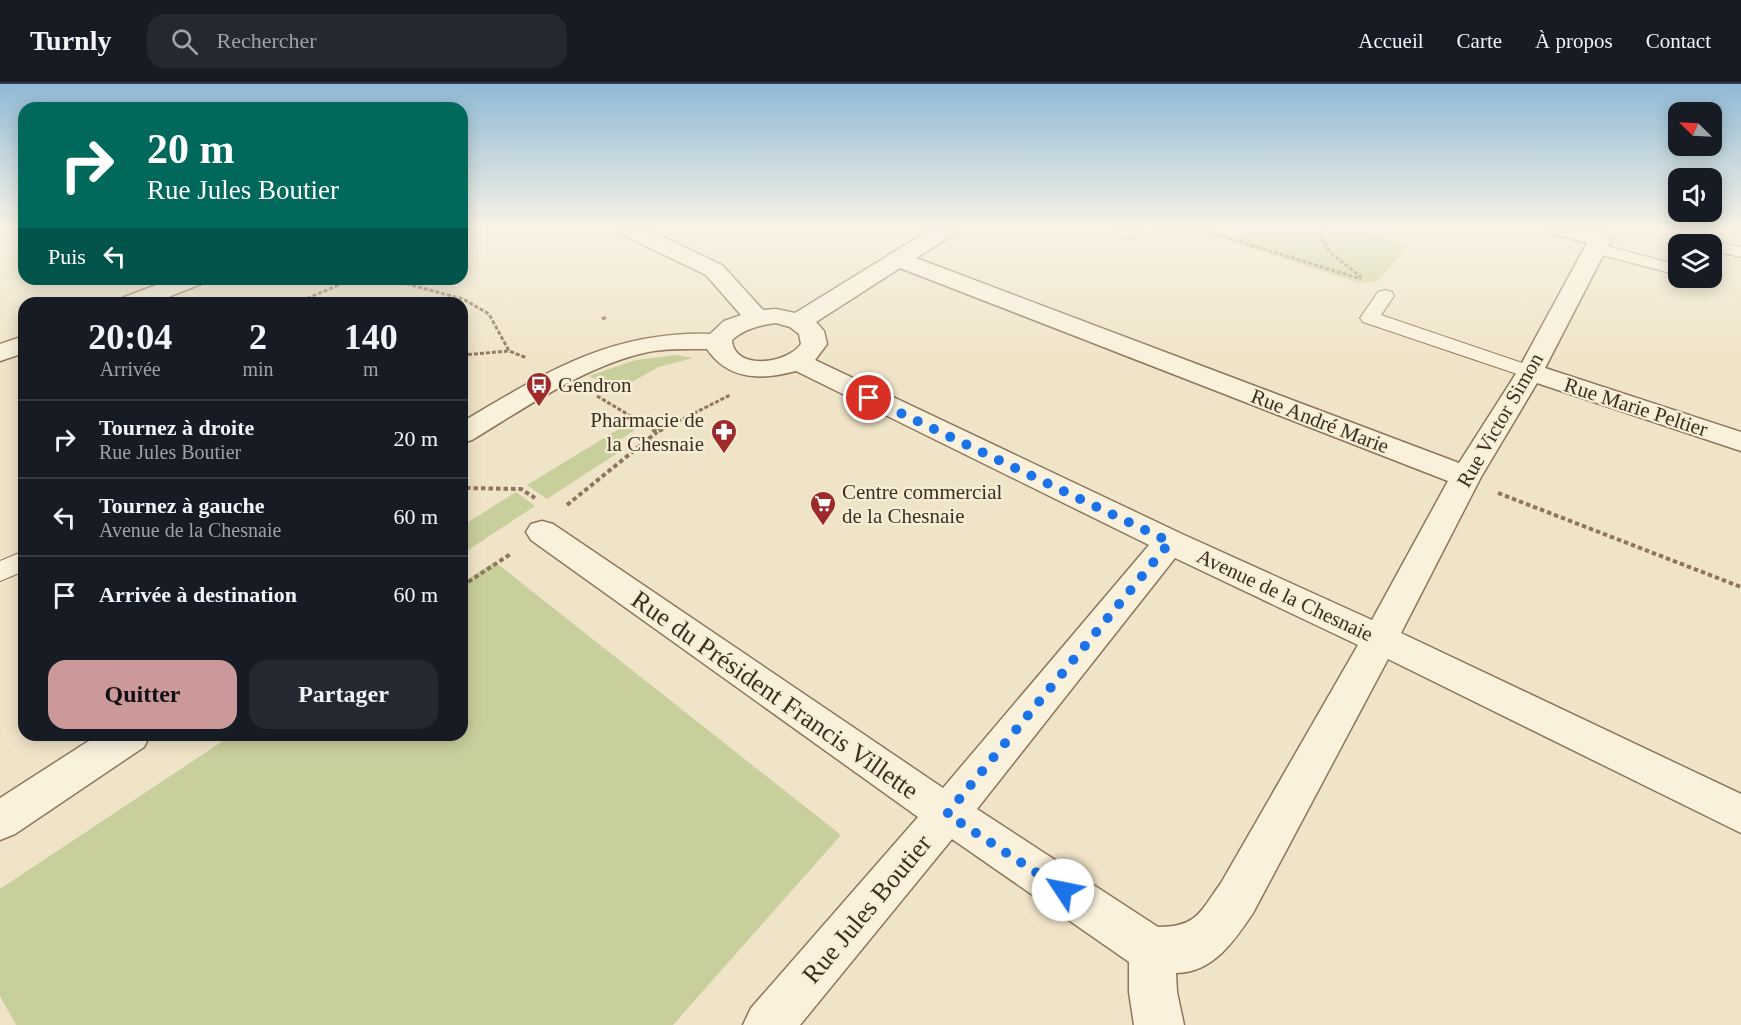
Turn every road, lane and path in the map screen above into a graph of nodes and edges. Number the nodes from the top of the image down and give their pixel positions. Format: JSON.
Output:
{"nodes":[{"id":1,"x":716,"y":272,"type":"edge"},
{"id":2,"x":877,"y":272,"type":"edge"},
{"id":3,"x":931,"y":272,"type":"edge"},
{"id":4,"x":1338,"y":272,"type":"edge"},
{"id":5,"x":1354,"y":272,"type":"edge"},
{"id":6,"x":1583,"y":272,"type":"edge"},
{"id":7,"x":178,"y":285,"type":"edge"},
{"id":8,"x":339,"y":285,"type":"edge"},
{"id":9,"x":408,"y":285,"type":"edge"},
{"id":10,"x":1385,"y":296,"type":"dead end"},
{"id":11,"x":146,"y":297,"type":"edge"},
{"id":12,"x":310,"y":297,"type":"edge"},
{"id":13,"x":454,"y":297,"type":"edge"},
{"id":14,"x":468,"y":302,"type":"edge"},
{"id":15,"x":608,"y":317,"type":"dead end"},
{"id":16,"x":756,"y":317,"type":"junction"},
{"id":17,"x":602,"y":319,"type":"dead end"},
{"id":18,"x":799,"y":322,"type":"junction"},
{"id":19,"x":720,"y":342,"type":"junction"},
{"id":20,"x":18,"y":346,"type":"edge"},
{"id":21,"x":508,"y":351,"type":"junction"},
{"id":22,"x":0,"y":354,"type":"edge"},
{"id":23,"x":468,"y":354,"type":"edge"},
{"id":24,"x":533,"y":361,"type":"dead end"},
{"id":25,"x":796,"y":361,"type":"junction"},
{"id":26,"x":1530,"y":372,"type":"junction"},
{"id":27,"x":587,"y":390,"type":"dead end"},
{"id":28,"x":739,"y":394,"type":"dead end"},
{"id":29,"x":468,"y":431,"type":"edge"},
{"id":30,"x":1741,"y":442,"type":"edge"},
{"id":31,"x":1466,"y":477,"type":"junction"},
{"id":32,"x":468,"y":488,"type":"edge"},
{"id":33,"x":541,"y":517,"type":"joint"},
{"id":34,"x":1170,"y":542,"type":"junction"},
{"id":35,"x":18,"y":563,"type":"edge"},
{"id":36,"x":0,"y":572,"type":"edge"},
{"id":37,"x":1741,"y":587,"type":"edge"},
{"id":38,"x":1380,"y":639,"type":"junction"},
{"id":39,"x":121,"y":741,"type":"edge"},
{"id":40,"x":947,"y":814,"type":"junction"},
{"id":41,"x":1741,"y":814,"type":"edge"},
{"id":42,"x":0,"y":820,"type":"edge"},
{"id":43,"x":1152,"y":950,"type":"junction"},
{"id":44,"x":768,"y":1025,"type":"edge"},
{"id":45,"x":1159,"y":1025,"type":"edge"}],
"edges":[{"from":1,"to":16,"type":"street"},
{"from":2,"to":18,"type":"street"},
{"from":3,"to":31,"type":"street","name":"Rue André Marie"},
{"from":4,"to":5,"type":"path"},
{"from":6,"to":26,"type":"street","name":"Rue Victor Simon"},
{"from":7,"to":11,"type":"street"},
{"from":8,"to":12,"type":"path"},
{"from":9,"to":13,"type":"path"},
{"from":10,"to":26,"type":"lane"},
{"from":14,"to":21,"type":"path"},
{"from":15,"to":17,"type":"path"},
{"from":16,"to":18,"type":"street"},
{"from":16,"to":19,"type":"street"},
{"from":18,"to":25,"type":"street"},
{"from":19,"to":25,"type":"street"},
{"from":19,"to":29,"type":"street"},
{"from":20,"to":22,"type":"street"},
{"from":21,"to":23,"type":"path"},
{"from":21,"to":24,"type":"path"},
{"from":25,"to":34,"type":"street","name":"Avenue de la Chesnaie"},
{"from":26,"to":30,"type":"street","name":"Rue Marie Peltier"},
{"from":26,"to":31,"type":"street","name":"Rue Victor Simon"},
{"from":27,"to":28,"type":"path"},
{"from":31,"to":37,"type":"path"},
{"from":31,"to":38,"type":"street","name":"Rue Victor Simon"},
{"from":32,"to":33,"type":"path"},
{"from":33,"to":40,"type":"street","name":"Rue du Président Francis Villette"},
{"from":34,"to":38,"type":"street","name":"Avenue de la Chesnaie"},
{"from":34,"to":40,"type":"street","name":"Rue Jules Boutier"},
{"from":35,"to":36,"type":"lane"},
{"from":38,"to":41,"type":"street","name":"Avenue de la Chesnaie"},
{"from":38,"to":43,"type":"street"},
{"from":39,"to":42,"type":"street"},
{"from":40,"to":43,"type":"street","name":"Rue du Président Francis Villette"},
{"from":40,"to":44,"type":"street","name":"Rue Jules Boutier"},
{"from":43,"to":45,"type":"street"}]}
